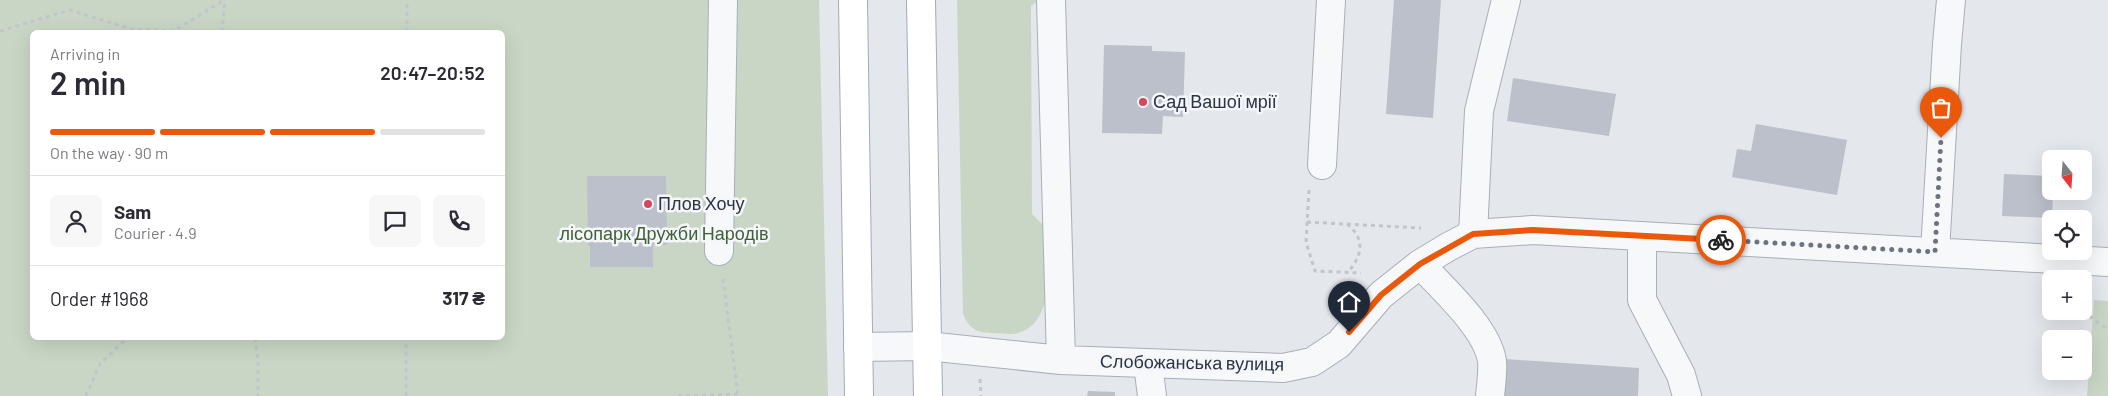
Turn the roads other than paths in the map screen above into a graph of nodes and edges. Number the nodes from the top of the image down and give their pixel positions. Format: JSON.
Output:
{"nodes":[{"id":1,"x":723,"y":0,"type":"edge"},
{"id":2,"x":853,"y":0,"type":"edge"},
{"id":3,"x":921,"y":0,"type":"edge"},
{"id":4,"x":1051,"y":0,"type":"edge"},
{"id":5,"x":1331,"y":0,"type":"edge"},
{"id":6,"x":1506,"y":0,"type":"edge"},
{"id":7,"x":1951,"y":0,"type":"edge"},
{"id":8,"x":1322,"y":165,"type":"dead end"},
{"id":9,"x":1473,"y":234,"type":"junction"},
{"id":10,"x":1642,"y":236,"type":"junction"},
{"id":11,"x":719,"y":251,"type":"road end"},
{"id":12,"x":1935,"y":252,"type":"junction"},
{"id":13,"x":2108,"y":262,"type":"edge"},
{"id":14,"x":1420,"y":264,"type":"junction"},
{"id":15,"x":927,"y":346,"type":"junction"},
{"id":16,"x":858,"y":347,"type":"junction"},
{"id":17,"x":1061,"y":360,"type":"junction"},
{"id":18,"x":1148,"y":364,"type":"junction"},
{"id":19,"x":859,"y":396,"type":"edge"},
{"id":20,"x":928,"y":396,"type":"edge"},
{"id":21,"x":1152,"y":396,"type":"edge"},
{"id":22,"x":1490,"y":396,"type":"edge"},
{"id":23,"x":1687,"y":396,"type":"edge"}],
"edges":[{"from":1,"to":11,"type":"street"},
{"from":2,"to":16,"type":"main road"},
{"from":3,"to":15,"type":"main road"},
{"from":4,"to":17,"type":"street"},
{"from":5,"to":8,"type":"street"},
{"from":6,"to":9,"type":"street"},
{"from":7,"to":12,"type":"street"},
{"from":9,"to":10,"type":"street","name":"Слобожанська вулиця"},
{"from":9,"to":14,"type":"street","name":"Слобожанська вулиця"},
{"from":10,"to":12,"type":"street","name":"Слобожанська вулиця"},
{"from":10,"to":23,"type":"street"},
{"from":12,"to":13,"type":"street","name":"Слобожанська вулиця"},
{"from":14,"to":18,"type":"street","name":"Слобожанська вулиця"},
{"from":14,"to":22,"type":"street"},
{"from":15,"to":16,"type":"street","name":"Слобожанська вулиця"},
{"from":15,"to":17,"type":"street","name":"Слобожанська вулиця"},
{"from":15,"to":20,"type":"main road"},
{"from":16,"to":19,"type":"main road"},
{"from":17,"to":18,"type":"street","name":"Слобожанська вулиця"},
{"from":18,"to":21,"type":"street"}]}
